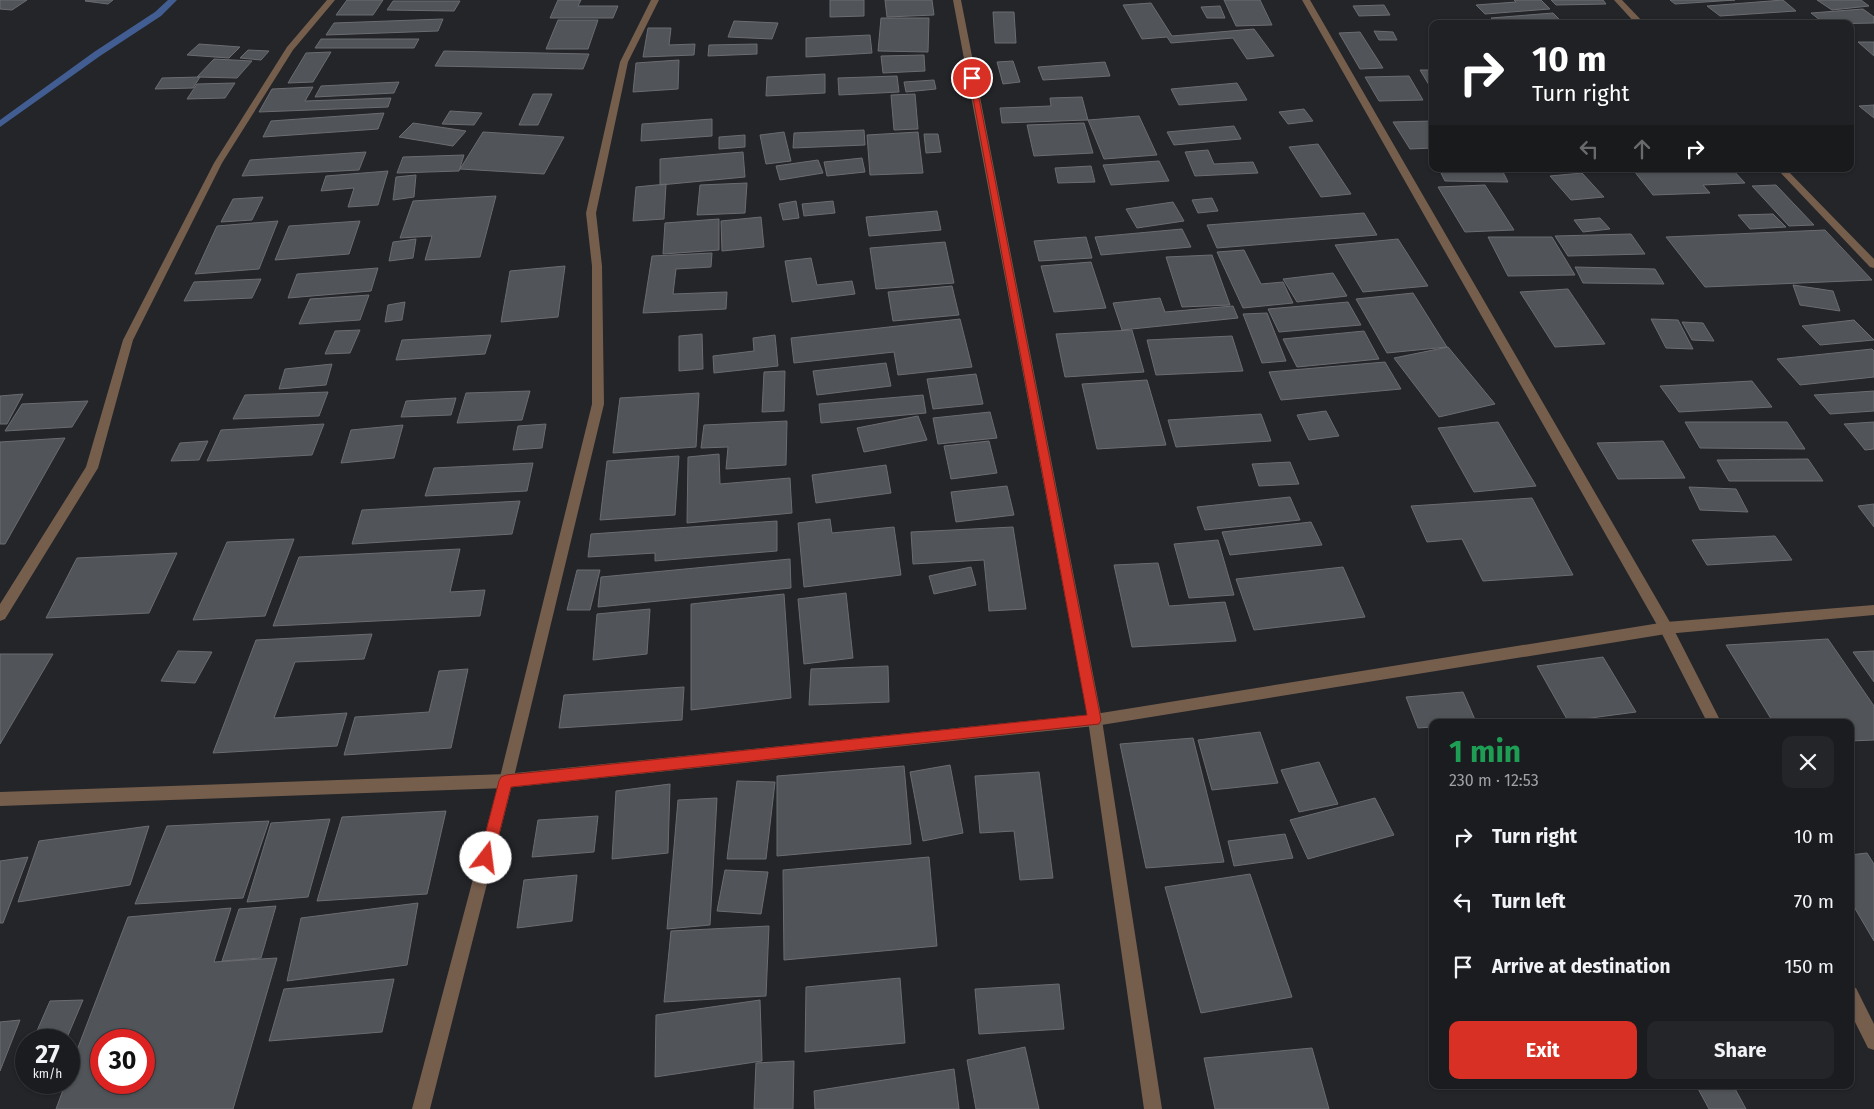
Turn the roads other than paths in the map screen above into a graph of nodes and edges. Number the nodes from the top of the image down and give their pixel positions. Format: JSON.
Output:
{"nodes":[{"id":1,"x":331,"y":0,"type":"edge"},
{"id":2,"x":654,"y":0,"type":"edge"},
{"id":3,"x":957,"y":0,"type":"edge"},
{"id":4,"x":1306,"y":0,"type":"edge"},
{"id":5,"x":1618,"y":0,"type":"edge"},
{"id":6,"x":1637,"y":20,"type":"edge"},
{"id":7,"x":1784,"y":172,"type":"edge"},
{"id":8,"x":1874,"y":265,"type":"edge"},
{"id":9,"x":1874,"y":610,"type":"edge"},
{"id":10,"x":0,"y":615,"type":"edge"},
{"id":11,"x":1666,"y":628,"type":"junction"},
{"id":12,"x":1712,"y":719,"type":"edge"},
{"id":13,"x":1095,"y":720,"type":"junction"},
{"id":14,"x":506,"y":781,"type":"junction"},
{"id":15,"x":0,"y":799,"type":"edge"},
{"id":16,"x":1854,"y":1002,"type":"edge"},
{"id":17,"x":1874,"y":1042,"type":"edge"},
{"id":18,"x":420,"y":1109,"type":"edge"},
{"id":19,"x":1153,"y":1109,"type":"edge"}],
"edges":[{"from":1,"to":10,"type":"street"},
{"from":2,"to":14,"type":"street"},
{"from":3,"to":13,"type":"street"},
{"from":4,"to":11,"type":"street"},
{"from":5,"to":6,"type":"street"},
{"from":7,"to":8,"type":"street"},
{"from":9,"to":11,"type":"street"},
{"from":11,"to":12,"type":"street"},
{"from":11,"to":13,"type":"street"},
{"from":13,"to":14,"type":"street"},
{"from":13,"to":19,"type":"street"},
{"from":14,"to":15,"type":"street"},
{"from":14,"to":18,"type":"street"},
{"from":16,"to":17,"type":"street"}]}
